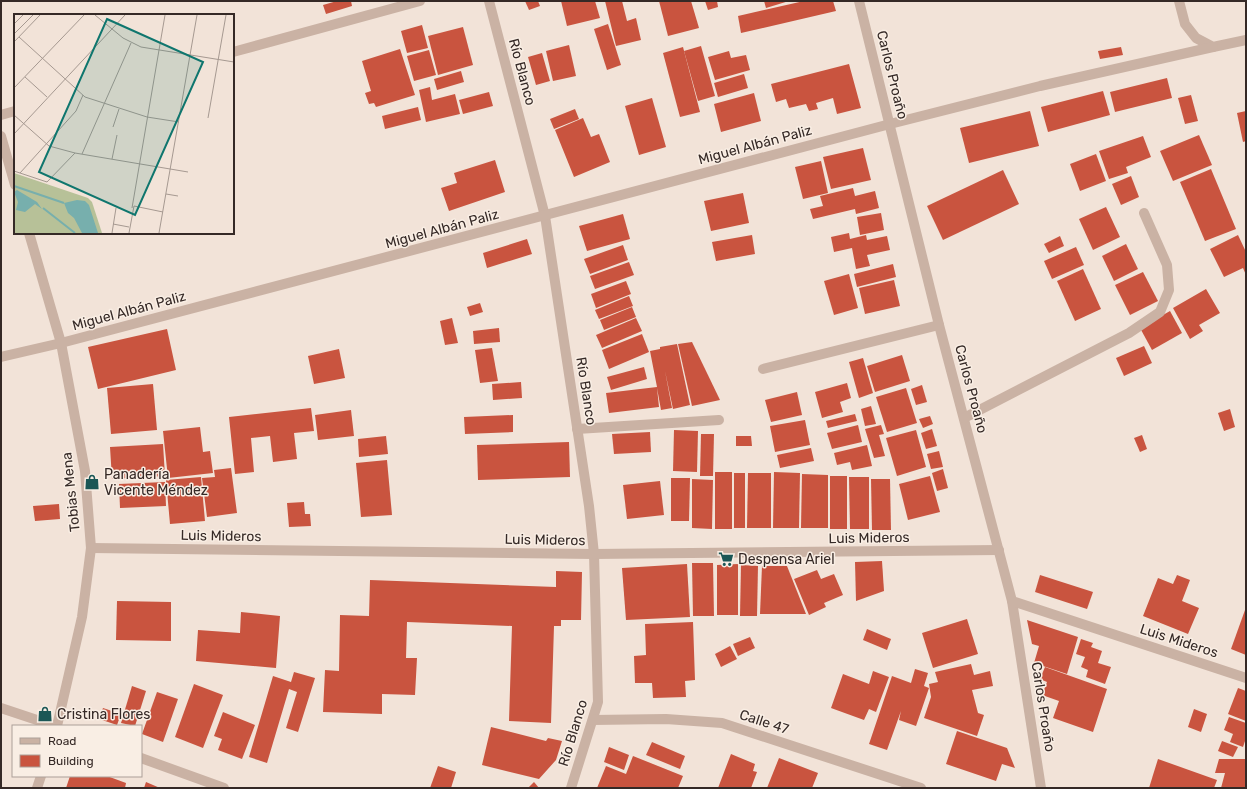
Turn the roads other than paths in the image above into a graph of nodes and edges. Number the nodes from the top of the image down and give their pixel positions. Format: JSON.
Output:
{"nodes":[{"id":1,"x":420,"y":1,"type":"edge"},
{"id":2,"x":489,"y":1,"type":"edge"},
{"id":3,"x":859,"y":1,"type":"edge"},
{"id":4,"x":1179,"y":5,"type":"edge"},
{"id":5,"x":1246,"y":40,"type":"edge"},
{"id":6,"x":1213,"y":47,"type":"junction"},
{"id":7,"x":234,"y":52,"type":"edge"},
{"id":8,"x":14,"y":111,"type":"edge"},
{"id":9,"x":1,"y":115,"type":"edge"},
{"id":10,"x":890,"y":124,"type":"junction"},
{"id":11,"x":1,"y":136,"type":"edge"},
{"id":12,"x":14,"y":181,"type":"edge"},
{"id":13,"x":1144,"y":213,"type":"dead end"},
{"id":14,"x":545,"y":216,"type":"junction"},
{"id":15,"x":29,"y":234,"type":"edge"},
{"id":16,"x":939,"y":325,"type":"junction"},
{"id":17,"x":61,"y":344,"type":"junction"},
{"id":18,"x":1,"y":357,"type":"edge"},
{"id":19,"x":764,"y":369,"type":"dead end"},
{"id":20,"x":964,"y":418,"type":"junction"},
{"id":21,"x":718,"y":420,"type":"dead end"},
{"id":22,"x":578,"y":429,"type":"junction"},
{"id":23,"x":91,"y":548,"type":"junction"},
{"id":24,"x":999,"y":550,"type":"junction"},
{"id":25,"x":594,"y":554,"type":"junction"},
{"id":26,"x":1012,"y":601,"type":"junction"},
{"id":27,"x":1246,"y":678,"type":"edge"},
{"id":28,"x":1,"y":708,"type":"edge"},
{"id":29,"x":593,"y":720,"type":"junction"},
{"id":30,"x":53,"y":725,"type":"edge"},
{"id":31,"x":56,"y":725,"type":"edge"},
{"id":32,"x":142,"y":758,"type":"edge"},
{"id":33,"x":40,"y":777,"type":"edge"},
{"id":34,"x":36,"y":788,"type":"edge"},
{"id":35,"x":224,"y":788,"type":"edge"},
{"id":36,"x":571,"y":788,"type":"edge"},
{"id":37,"x":921,"y":788,"type":"edge"},
{"id":38,"x":1041,"y":788,"type":"edge"}],
"edges":[{"from":1,"to":7,"type":"street"},
{"from":2,"to":14,"type":"street","name":"Río Blanco"},
{"from":3,"to":10,"type":"street","name":"Carlos Proaño"},
{"from":4,"to":6,"type":"street"},
{"from":5,"to":6,"type":"street","name":"Miguel Albán Paliz"},
{"from":6,"to":10,"type":"street","name":"Miguel Albán Paliz"},
{"from":8,"to":9,"type":"street"},
{"from":10,"to":14,"type":"street","name":"Miguel Albán Paliz"},
{"from":10,"to":16,"type":"street","name":"Carlos Proaño"},
{"from":11,"to":12,"type":"street"},
{"from":13,"to":20,"type":"street"},
{"from":14,"to":17,"type":"street","name":"Miguel Albán Paliz"},
{"from":14,"to":22,"type":"street","name":"Río Blanco"},
{"from":15,"to":17,"type":"street","name":"Tobias Mena"},
{"from":16,"to":19,"type":"street"},
{"from":16,"to":20,"type":"street","name":"Carlos Proaño"},
{"from":17,"to":18,"type":"street","name":"Miguel Albán Paliz"},
{"from":17,"to":23,"type":"street","name":"Tobias Mena"},
{"from":20,"to":24,"type":"street","name":"Carlos Proaño"},
{"from":21,"to":22,"type":"street"},
{"from":22,"to":25,"type":"street","name":"Río Blanco"},
{"from":23,"to":25,"type":"street","name":"Luis Mideros"},
{"from":23,"to":31,"type":"street","name":"Tobias Mena"},
{"from":24,"to":25,"type":"street","name":"Luis Mideros"},
{"from":24,"to":26,"type":"street","name":"Carlos Proaño"},
{"from":25,"to":29,"type":"street","name":"Río Blanco"},
{"from":26,"to":27,"type":"street","name":"Luis Mideros"},
{"from":26,"to":38,"type":"street","name":"Carlos Proaño"},
{"from":28,"to":30,"type":"street"},
{"from":29,"to":36,"type":"street","name":"Río Blanco"},
{"from":29,"to":37,"type":"street","name":"Calle 47"},
{"from":32,"to":35,"type":"street"},
{"from":33,"to":34,"type":"street"}]}
